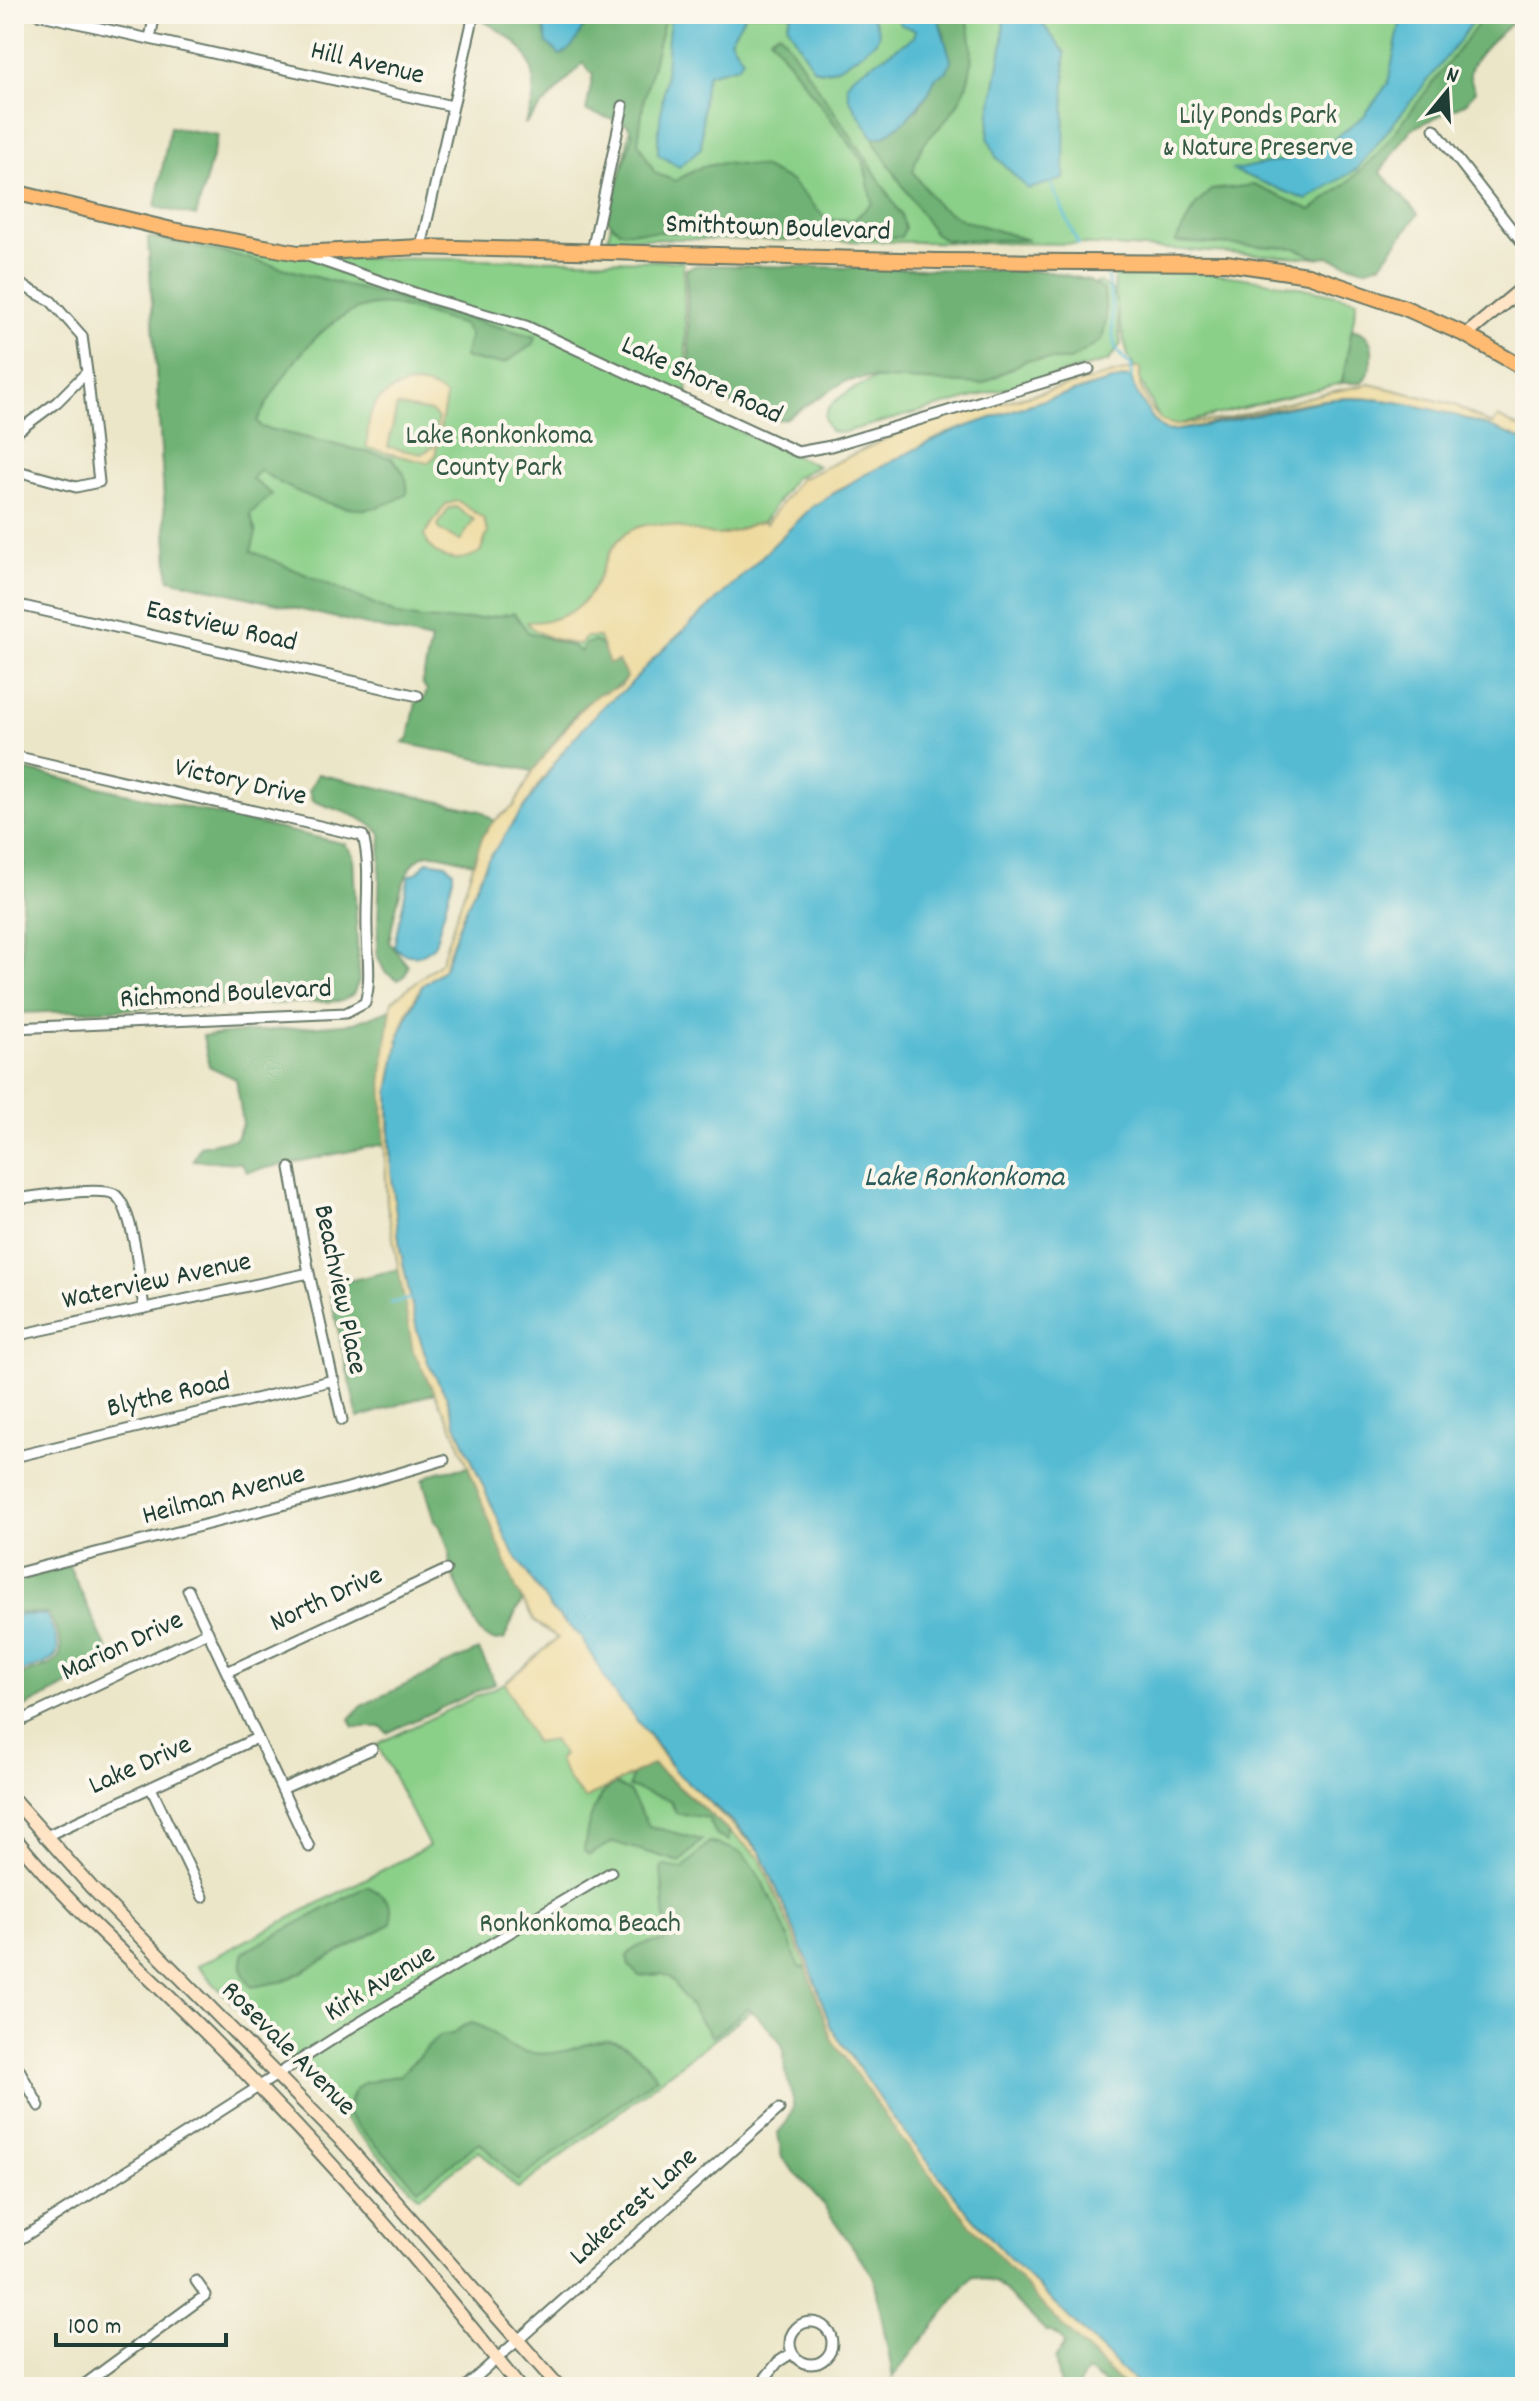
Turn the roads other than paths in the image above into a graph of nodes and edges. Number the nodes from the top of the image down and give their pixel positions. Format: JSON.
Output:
{"nodes":[{"id":1,"x":37,"y":14,"type":"edge"},
{"id":2,"x":155,"y":14,"type":"edge"},
{"id":3,"x":474,"y":14,"type":"edge"},
{"id":4,"x":150,"y":38,"type":"junction"},
{"id":5,"x":452,"y":106,"type":"junction"},
{"id":6,"x":623,"y":106,"type":"dead end"},
{"id":7,"x":1434,"y":129,"type":"dead end"},
{"id":8,"x":14,"y":192,"type":"edge"},
{"id":9,"x":1525,"y":246,"type":"edge"},
{"id":10,"x":421,"y":247,"type":"junction"},
{"id":11,"x":592,"y":251,"type":"junction"},
{"id":12,"x":298,"y":253,"type":"junction"},
{"id":13,"x":14,"y":281,"type":"edge"},
{"id":14,"x":1525,"y":286,"type":"edge"},
{"id":15,"x":1466,"y":335,"type":"junction"},
{"id":16,"x":1089,"y":369,"type":"dead end"},
{"id":17,"x":1525,"y":369,"type":"edge"},
{"id":18,"x":87,"y":372,"type":"junction"},
{"id":19,"x":14,"y":434,"type":"edge"},
{"id":20,"x":14,"y":470,"type":"edge"},
{"id":21,"x":14,"y":604,"type":"edge"},
{"id":22,"x":418,"y":696,"type":"dead end"},
{"id":23,"x":14,"y":756,"type":"edge"},
{"id":24,"x":367,"y":931,"type":"joint"},
{"id":25,"x":14,"y":1028,"type":"edge"},
{"id":26,"x":290,"y":1168,"type":"dead end"},
{"id":27,"x":14,"y":1199,"type":"edge"},
{"id":28,"x":309,"y":1273,"type":"junction"},
{"id":29,"x":144,"y":1308,"type":"junction"},
{"id":30,"x":14,"y":1336,"type":"edge"},
{"id":31,"x":334,"y":1380,"type":"junction"},
{"id":32,"x":342,"y":1420,"type":"dead end"},
{"id":33,"x":14,"y":1457,"type":"edge"},
{"id":34,"x":444,"y":1460,"type":"dead end"},
{"id":35,"x":446,"y":1570,"type":"dead end"},
{"id":36,"x":14,"y":1574,"type":"edge"},
{"id":37,"x":188,"y":1590,"type":"dead end"},
{"id":38,"x":208,"y":1632,"type":"junction"},
{"id":39,"x":227,"y":1672,"type":"junction"},
{"id":40,"x":14,"y":1724,"type":"edge"},
{"id":41,"x":257,"y":1738,"type":"junction"},
{"id":42,"x":372,"y":1749,"type":"dead end"},
{"id":43,"x":151,"y":1788,"type":"junction"},
{"id":44,"x":282,"y":1789,"type":"junction"},
{"id":45,"x":14,"y":1800,"type":"edge"},
{"id":46,"x":44,"y":1837,"type":"junction"},
{"id":47,"x":17,"y":1845,"type":"edge"},
{"id":48,"x":309,"y":1847,"type":"dead end"},
{"id":49,"x":611,"y":1872,"type":"dead end"},
{"id":50,"x":203,"y":1897,"type":"dead end"},
{"id":51,"x":14,"y":2060,"type":"edge"},
{"id":52,"x":279,"y":2075,"type":"junction"},
{"id":53,"x":260,"y":2087,"type":"junction"},
{"id":54,"x":39,"y":2106,"type":"dead end"},
{"id":55,"x":779,"y":2109,"type":"dead end"},
{"id":56,"x":14,"y":2243,"type":"edge"},
{"id":57,"x":196,"y":2281,"type":"dead end"},
{"id":58,"x":520,"y":2340,"type":"junction"},
{"id":59,"x":792,"y":2353,"type":"junction"},
{"id":60,"x":497,"y":2359,"type":"junction"},
{"id":61,"x":81,"y":2387,"type":"edge"},
{"id":62,"x":465,"y":2387,"type":"edge"},
{"id":63,"x":519,"y":2387,"type":"edge"},
{"id":64,"x":559,"y":2387,"type":"edge"},
{"id":65,"x":758,"y":2387,"type":"edge"}],
"edges":[{"from":1,"to":4,"type":"street","name":"Hill Avenue"},
{"from":2,"to":4,"type":"street"},
{"from":3,"to":5,"type":"street"},
{"from":4,"to":5,"type":"street","name":"Hill Avenue"},
{"from":5,"to":10,"type":"street"},
{"from":6,"to":11,"type":"street"},
{"from":7,"to":9,"type":"street"},
{"from":8,"to":12,"type":"main road","name":"Smithtown Boulevard"},
{"from":10,"to":11,"type":"main road","name":"Smithtown Boulevard"},
{"from":10,"to":12,"type":"main road","name":"Smithtown Boulevard"},
{"from":11,"to":15,"type":"main road","name":"Smithtown Boulevard"},
{"from":12,"to":16,"type":"street","name":"Lake Shore Road"},
{"from":13,"to":18,"type":"street"},
{"from":14,"to":15,"type":"main road"},
{"from":15,"to":17,"type":"main road","name":"Smithtown Boulevard"},
{"from":18,"to":19,"type":"street"},
{"from":18,"to":20,"type":"street"},
{"from":21,"to":22,"type":"street","name":"Eastview Road"},
{"from":23,"to":24,"type":"street","name":"Victory Drive"},
{"from":24,"to":25,"type":"street","name":"Richmond Boulevard"},
{"from":26,"to":28,"type":"street","name":"Beachview Place"},
{"from":27,"to":29,"type":"street"},
{"from":28,"to":29,"type":"street","name":"Waterview Avenue"},
{"from":28,"to":31,"type":"street","name":"Beachview Place"},
{"from":29,"to":30,"type":"street","name":"Waterview Avenue"},
{"from":31,"to":32,"type":"street","name":"Beachview Place"},
{"from":31,"to":33,"type":"street","name":"Blythe Road"},
{"from":34,"to":36,"type":"street","name":"Heilman Avenue"},
{"from":35,"to":39,"type":"street","name":"North Drive"},
{"from":37,"to":38,"type":"street"},
{"from":38,"to":39,"type":"street"},
{"from":38,"to":40,"type":"street","name":"Marion Drive"},
{"from":39,"to":41,"type":"street"},
{"from":41,"to":43,"type":"street","name":"Lake Drive"},
{"from":41,"to":44,"type":"street"},
{"from":42,"to":44,"type":"street"},
{"from":43,"to":46,"type":"street","name":"Lake Drive"},
{"from":43,"to":50,"type":"street"},
{"from":44,"to":48,"type":"street"},
{"from":45,"to":46,"type":"main road","name":"Rosevale Avenue"},
{"from":46,"to":47,"type":"main road"},
{"from":46,"to":52,"type":"main road","name":"Rosevale Avenue"},
{"from":47,"to":53,"type":"main road","name":"Rosevale Avenue"},
{"from":49,"to":52,"type":"street","name":"Kirk Avenue"},
{"from":51,"to":54,"type":"street"},
{"from":52,"to":53,"type":"street","name":"Kirk Avenue"},
{"from":52,"to":58,"type":"main road","name":"Rosevale Avenue"},
{"from":53,"to":56,"type":"street","name":"Kirk Avenue"},
{"from":53,"to":60,"type":"main road","name":"Rosevale Avenue"},
{"from":55,"to":58,"type":"street","name":"Lakecrest Lane"},
{"from":57,"to":61,"type":"street"},
{"from":58,"to":60,"type":"street","name":"Lakecrest Lane"},
{"from":58,"to":64,"type":"main road","name":"Rosevale Avenue"},
{"from":59,"to":59,"type":"street"},
{"from":59,"to":65,"type":"street"},
{"from":60,"to":62,"type":"street","name":"Lakecrest Lane"},
{"from":60,"to":63,"type":"main road","name":"Rosevale Avenue"}]}
